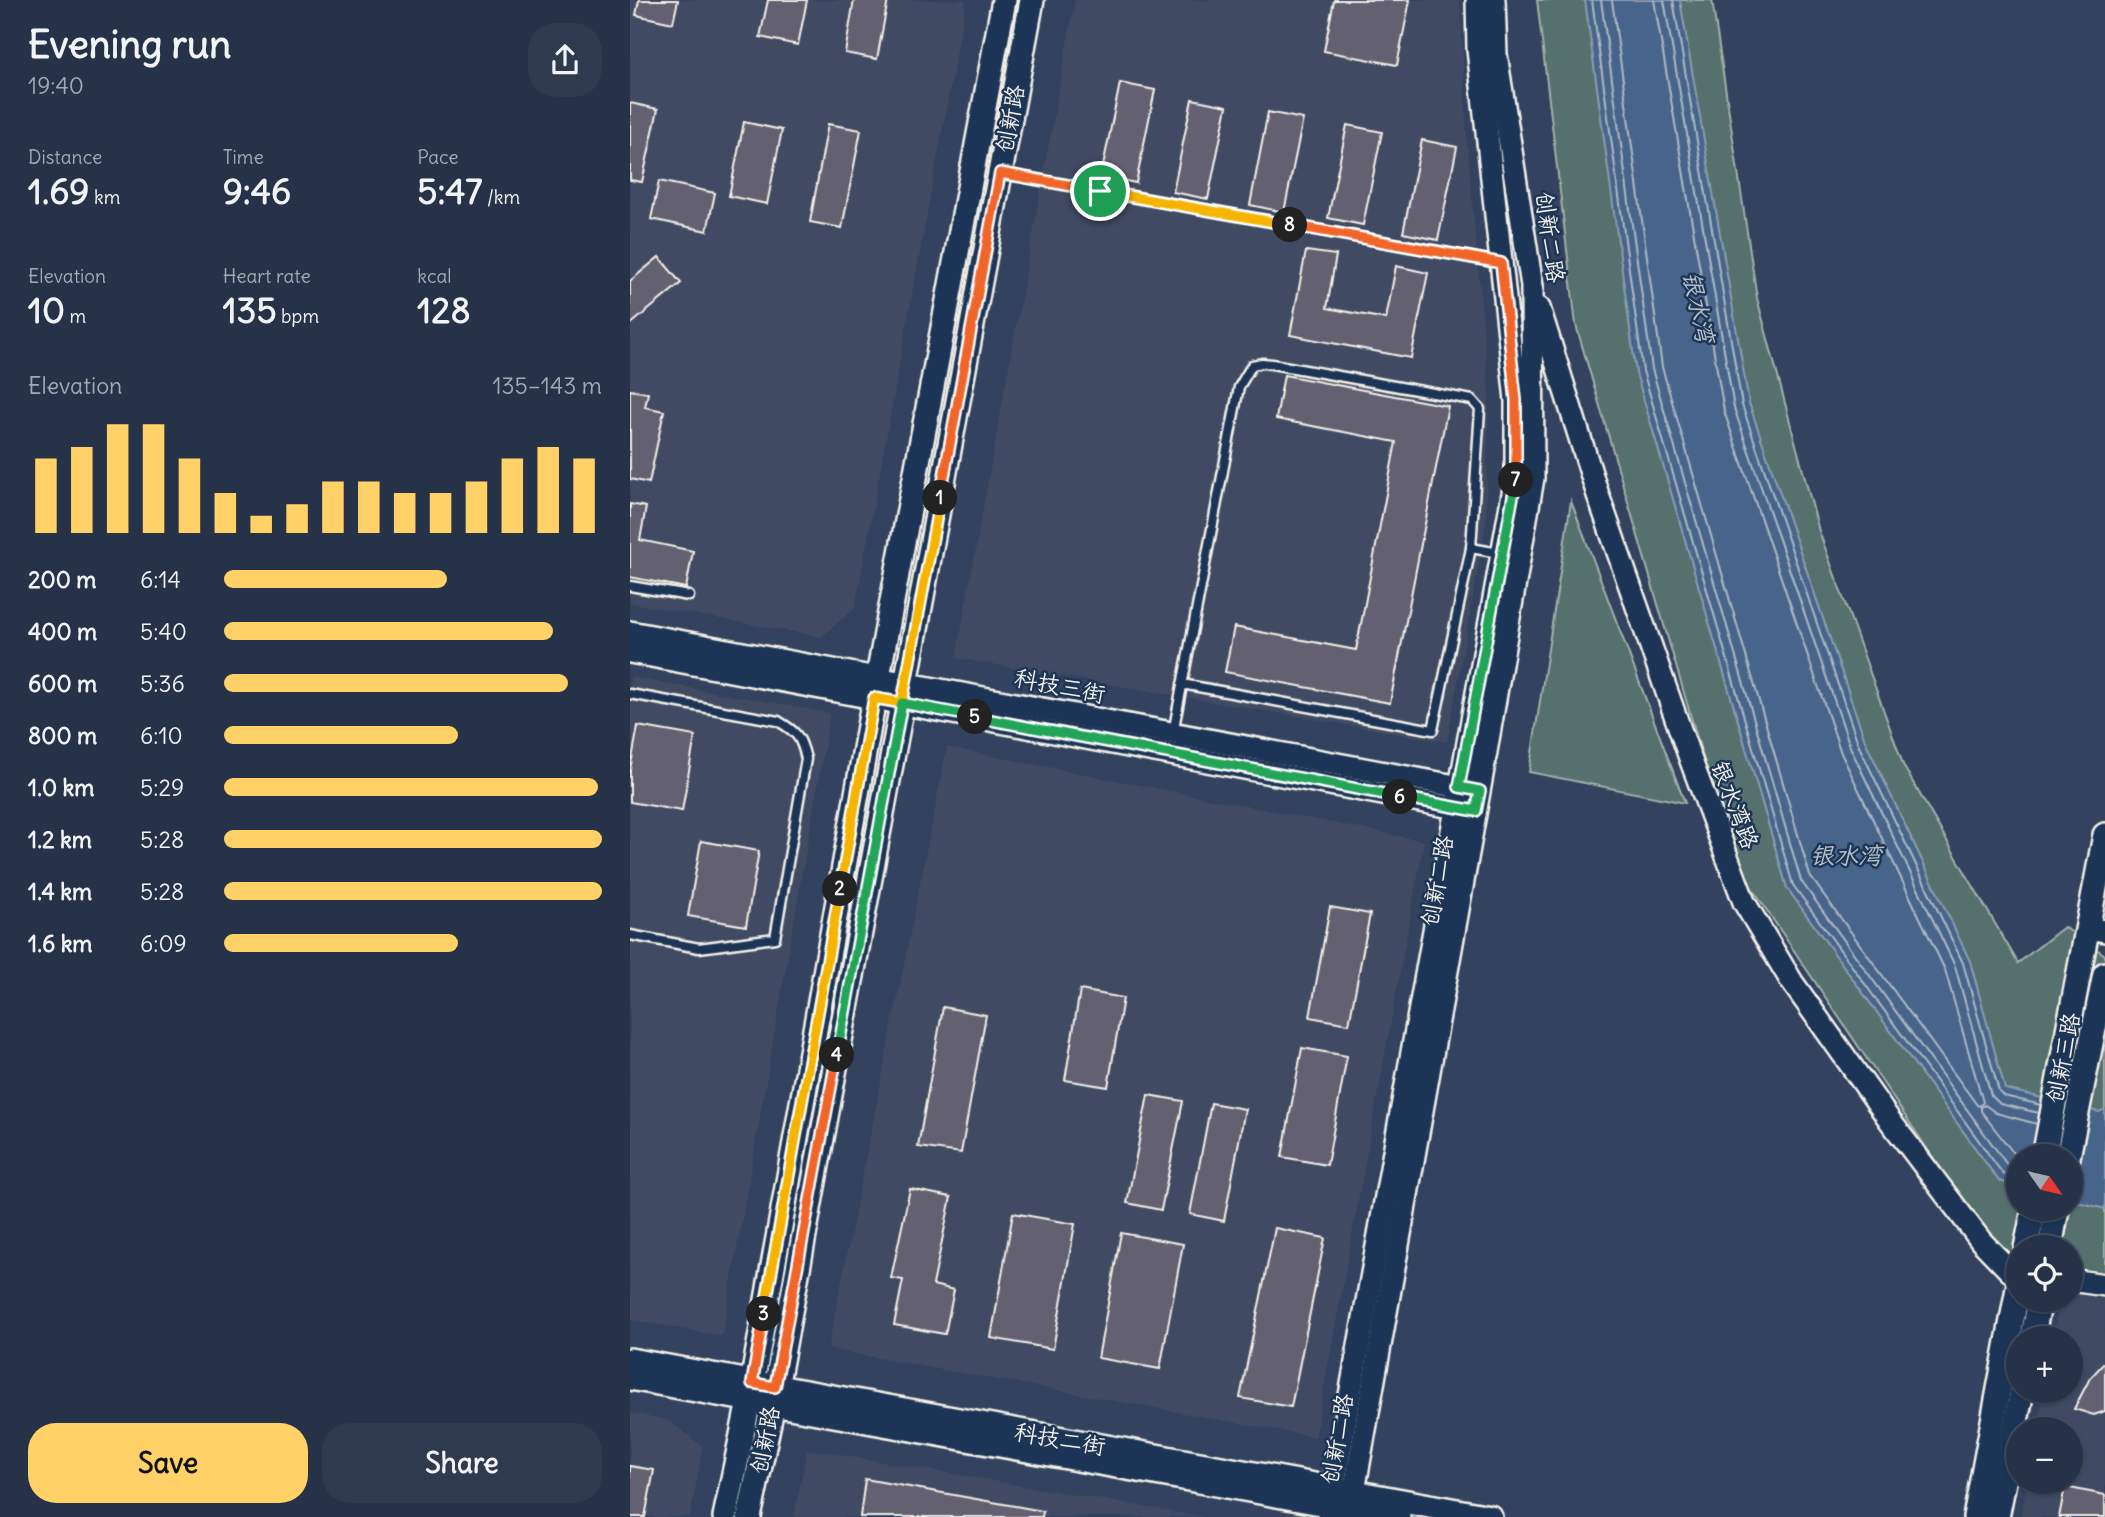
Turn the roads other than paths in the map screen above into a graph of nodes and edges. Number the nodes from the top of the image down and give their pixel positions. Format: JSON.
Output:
{"nodes":[{"id":1,"x":1004,"y":0,"type":"edge"},
{"id":2,"x":1032,"y":0,"type":"edge"},
{"id":3,"x":1477,"y":0,"type":"edge"},
{"id":4,"x":1494,"y":0,"type":"edge"},
{"id":5,"x":1000,"y":173,"type":"junction"},
{"id":6,"x":1501,"y":263,"type":"junction"},
{"id":7,"x":1532,"y":286,"type":"junction"},
{"id":8,"x":1471,"y":548,"type":"junction"},
{"id":9,"x":1502,"y":554,"type":"junction"},
{"id":10,"x":630,"y":586,"type":"edge"},
{"id":11,"x":689,"y":596,"type":"dead end"},
{"id":12,"x":630,"y":632,"type":"edge"},
{"id":13,"x":630,"y":652,"type":"edge"},
{"id":14,"x":1182,"y":684,"type":"junction"},
{"id":15,"x":876,"y":688,"type":"junction"},
{"id":16,"x":904,"y":693,"type":"junction"},
{"id":17,"x":630,"y":694,"type":"edge"},
{"id":18,"x":1173,"y":733,"type":"junction"},
{"id":19,"x":1467,"y":799,"type":"junction"},
{"id":20,"x":2105,"y":835,"type":"edge"},
{"id":21,"x":2099,"y":901,"type":"edge"},
{"id":22,"x":2097,"y":929,"type":"edge"},
{"id":23,"x":630,"y":934,"type":"edge"},
{"id":24,"x":2105,"y":974,"type":"edge"},
{"id":25,"x":2046,"y":1144,"type":"edge"},
{"id":26,"x":2071,"y":1144,"type":"edge"},
{"id":27,"x":2006,"y":1267,"type":"edge"},
{"id":28,"x":2083,"y":1282,"type":"edge"},
{"id":29,"x":2105,"y":1285,"type":"edge"},
{"id":30,"x":2013,"y":1312,"type":"edge"},
{"id":31,"x":630,"y":1360,"type":"edge"},
{"id":32,"x":630,"y":1378,"type":"edge"},
{"id":33,"x":750,"y":1392,"type":"junction"},
{"id":34,"x":774,"y":1396,"type":"junction"},
{"id":35,"x":2020,"y":1403,"type":"edge"},
{"id":36,"x":1341,"y":1505,"type":"edge"},
{"id":37,"x":725,"y":1517,"type":"edge"},
{"id":38,"x":749,"y":1517,"type":"edge"},
{"id":39,"x":1398,"y":1517,"type":"edge"},
{"id":40,"x":1490,"y":1517,"type":"edge"},
{"id":41,"x":1975,"y":1517,"type":"edge"},
{"id":42,"x":1997,"y":1517,"type":"edge"}],
"edges":[{"from":1,"to":15,"type":"main road","name":"创新路"},
{"from":2,"to":5,"type":"main road","name":"创新路"},
{"from":3,"to":6,"type":"street","name":"创新二路"},
{"from":4,"to":7,"type":"street","name":"创新二路"},
{"from":5,"to":6,"type":"lane"},
{"from":5,"to":16,"type":"main road","name":"创新路"},
{"from":6,"to":9,"type":"street","name":"创新二路"},
{"from":7,"to":19,"type":"street","name":"创新二路"},
{"from":7,"to":27,"type":"street","name":"银水湾路"},
{"from":8,"to":9,"type":"lane"},
{"from":8,"to":14,"type":"lane"},
{"from":8,"to":14,"type":"lane"},
{"from":9,"to":19,"type":"street","name":"创新二路"},
{"from":10,"to":11,"type":"lane"},
{"from":12,"to":15,"type":"street","name":"科技三街"},
{"from":13,"to":15,"type":"street","name":"科技三街"},
{"from":14,"to":18,"type":"lane"},
{"from":15,"to":16,"type":"street","name":"科技三街"},
{"from":15,"to":33,"type":"main road","name":"创新路"},
{"from":16,"to":18,"type":"street","name":"科技三街"},
{"from":16,"to":19,"type":"street","name":"科技三街"},
{"from":16,"to":34,"type":"main road","name":"创新路"},
{"from":17,"to":23,"type":"lane"},
{"from":18,"to":19,"type":"street","name":"科技三街"},
{"from":19,"to":36,"type":"street","name":"创新二路"},
{"from":20,"to":21,"type":"main road","name":"创新三路"},
{"from":21,"to":22,"type":"main road","name":"创新三路"},
{"from":22,"to":25,"type":"main road","name":"创新三路"},
{"from":24,"to":26,"type":"main road","name":"创新三路"},
{"from":28,"to":29,"type":"street"},
{"from":30,"to":41,"type":"main road"},
{"from":31,"to":33,"type":"main road","name":"科技二街"},
{"from":32,"to":33,"type":"main road","name":"科技二街"},
{"from":33,"to":34,"type":"main road","name":"科技二街"},
{"from":33,"to":37,"type":"main road","name":"创新路"},
{"from":34,"to":36,"type":"main road","name":"科技二街"},
{"from":34,"to":38,"type":"main road","name":"创新路"},
{"from":35,"to":42,"type":"main road"},
{"from":36,"to":39,"type":"main road","name":"科技二街"},
{"from":36,"to":40,"type":"main road","name":"科技二街"}]}
